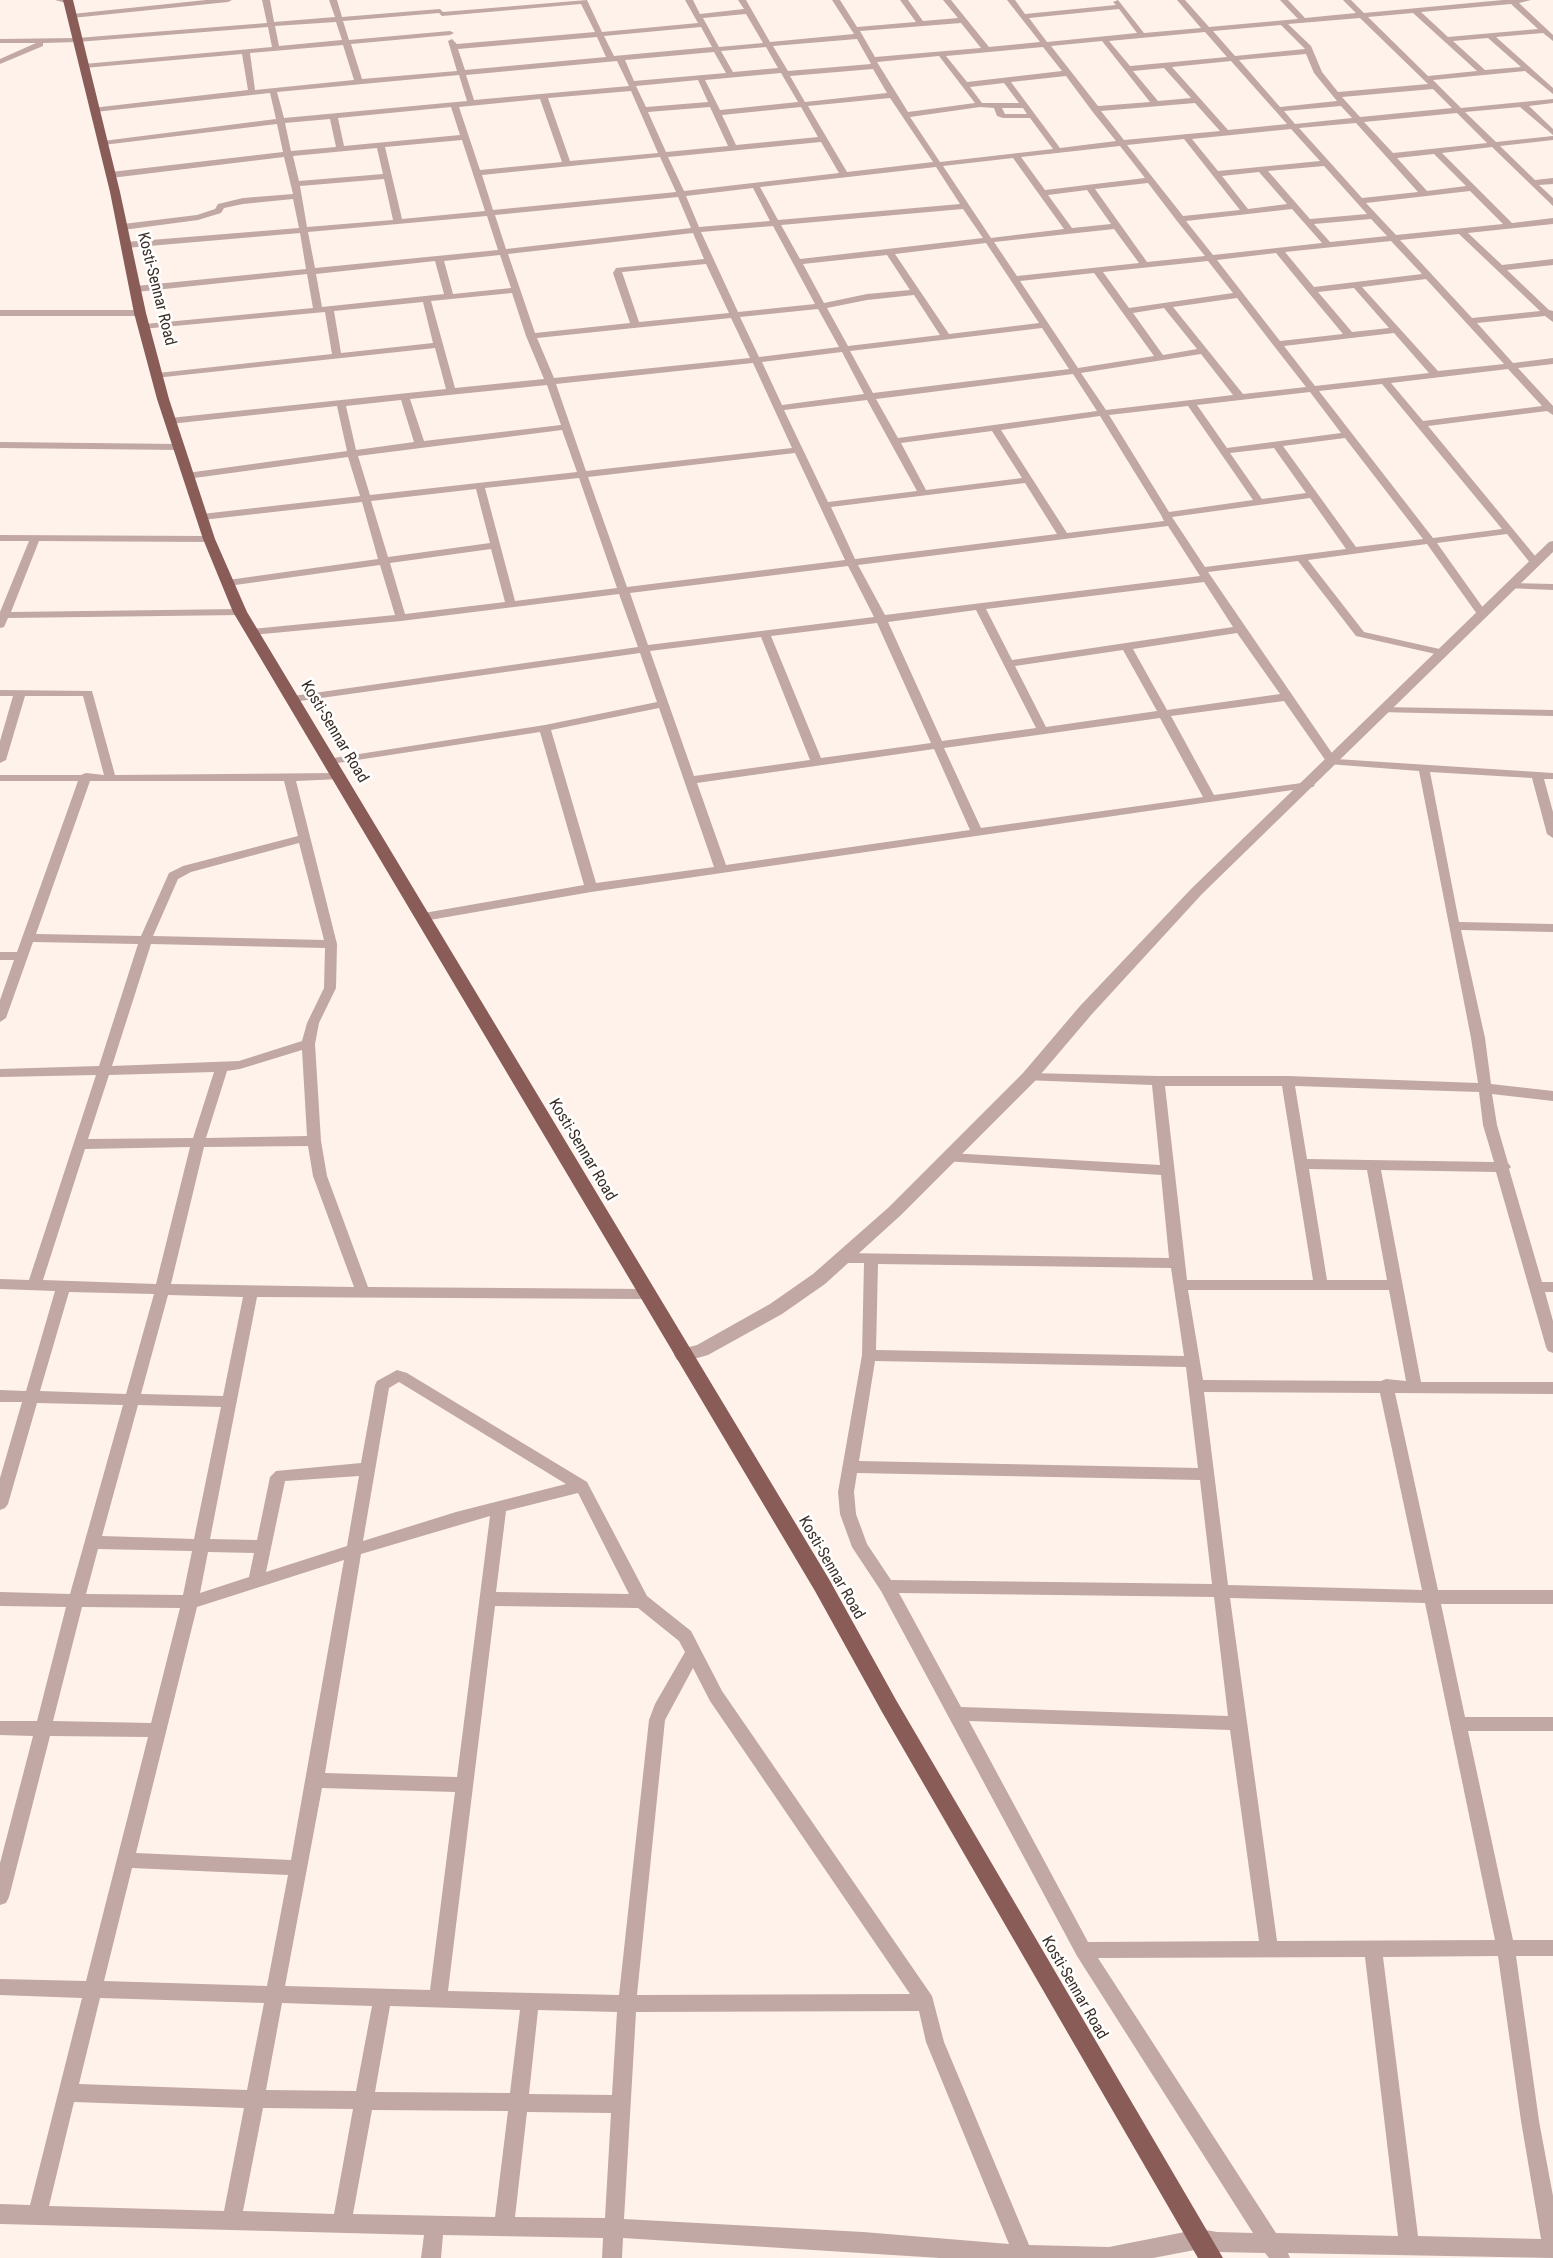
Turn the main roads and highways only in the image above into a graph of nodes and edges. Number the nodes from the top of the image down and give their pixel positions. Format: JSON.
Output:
{"nodes":[{"id":1,"x":67,"y":4,"type":"edge"},
{"id":2,"x":1211,"y":2258,"type":"edge"}],
"edges":[{"from":1,"to":2,"type":"highway","name":"Kosti-Sennar Road"}]}
